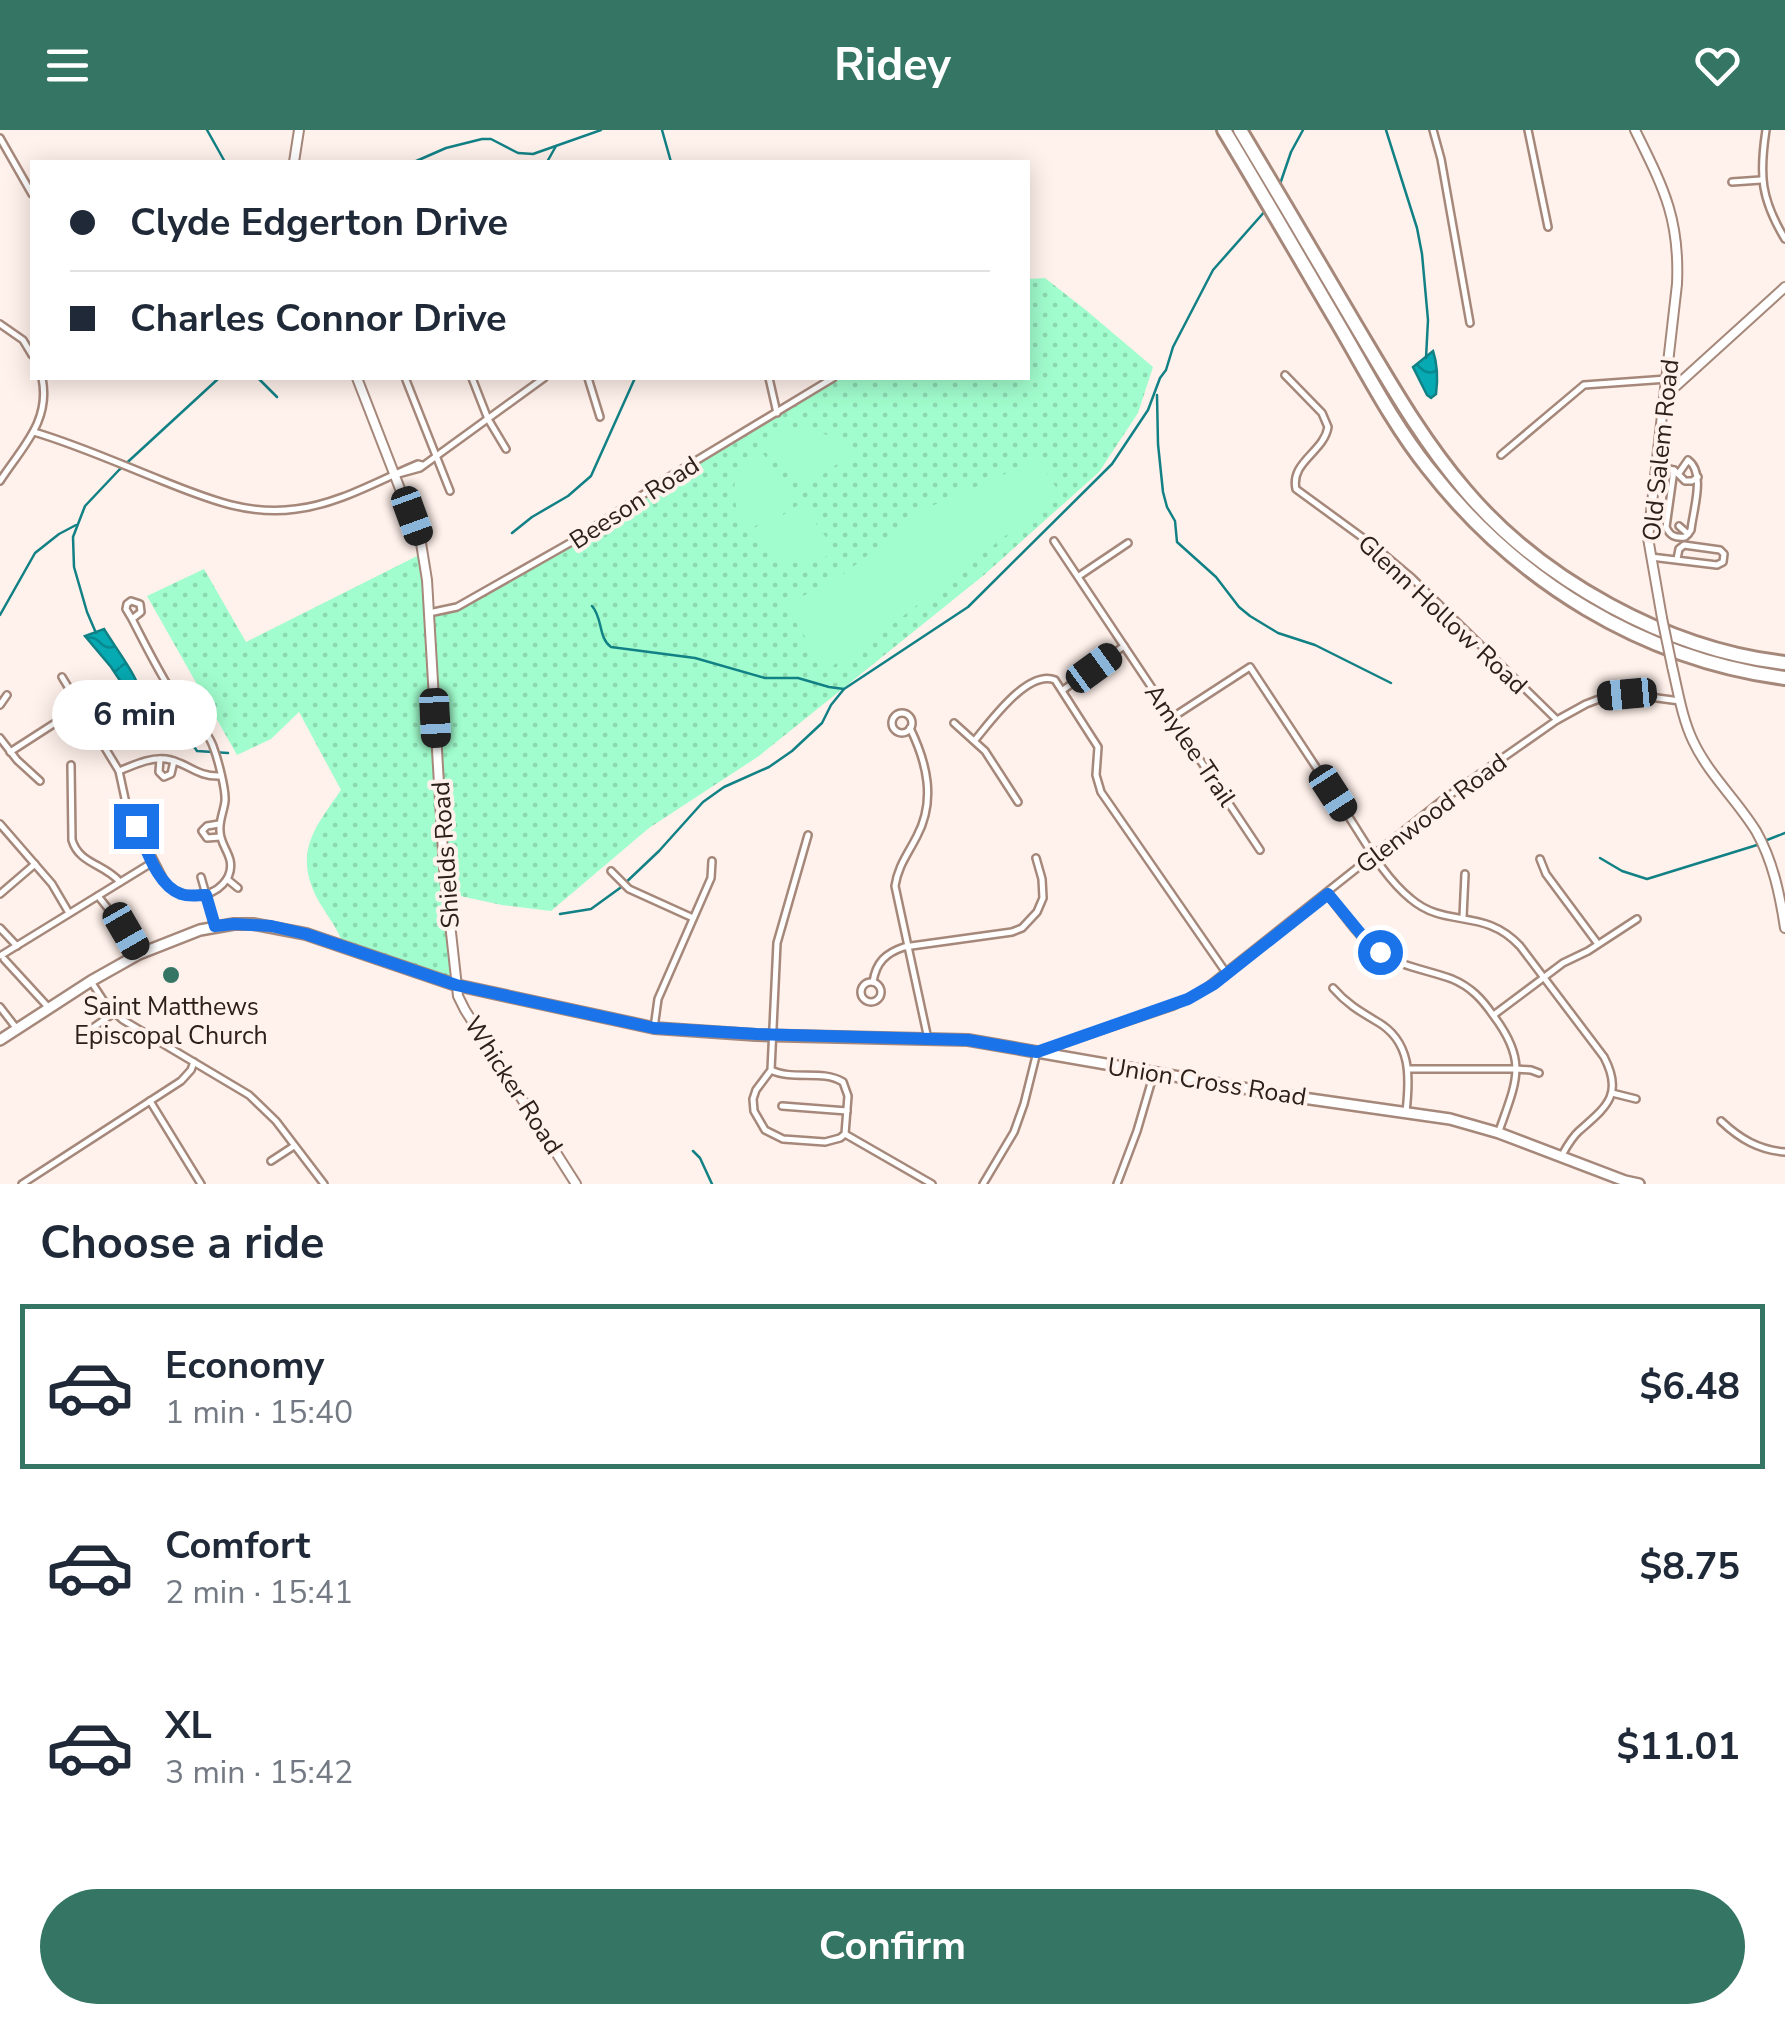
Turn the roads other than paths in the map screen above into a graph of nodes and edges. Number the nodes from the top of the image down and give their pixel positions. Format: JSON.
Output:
{"nodes":[{"id":1,"x":299,"y":130,"type":"edge"},
{"id":2,"x":1224,"y":130,"type":"edge"},
{"id":3,"x":1240,"y":130,"type":"edge"},
{"id":4,"x":1433,"y":130,"type":"edge"},
{"id":5,"x":1528,"y":130,"type":"edge"},
{"id":6,"x":1636,"y":130,"type":"edge"},
{"id":7,"x":1766,"y":130,"type":"edge"},
{"id":8,"x":0,"y":138,"type":"edge"},
{"id":9,"x":294,"y":160,"type":"edge"},
{"id":10,"x":1761,"y":180,"type":"junction"},
{"id":11,"x":1732,"y":182,"type":"dead end"},
{"id":12,"x":30,"y":190,"type":"edge"},
{"id":13,"x":1785,"y":222,"type":"edge"},
{"id":14,"x":1777,"y":226,"type":"junction"},
{"id":15,"x":1548,"y":227,"type":"dead end"},
{"id":16,"x":1785,"y":239,"type":"edge"},
{"id":17,"x":1785,"y":287,"type":"edge"},
{"id":18,"x":1470,"y":323,"type":"dead end"},
{"id":19,"x":0,"y":324,"type":"edge"},
{"id":20,"x":30,"y":351,"type":"edge"},
{"id":21,"x":1285,"y":375,"type":"dead end"},
{"id":22,"x":1667,"y":379,"type":"junction"},
{"id":23,"x":42,"y":380,"type":"edge"},
{"id":24,"x":358,"y":380,"type":"edge"},
{"id":25,"x":406,"y":380,"type":"edge"},
{"id":26,"x":473,"y":380,"type":"edge"},
{"id":27,"x":541,"y":380,"type":"edge"},
{"id":28,"x":589,"y":380,"type":"edge"},
{"id":29,"x":769,"y":380,"type":"edge"},
{"id":30,"x":830,"y":380,"type":"edge"},
{"id":31,"x":1666,"y":391,"type":"junction"},
{"id":32,"x":777,"y":413,"type":"junction"},
{"id":33,"x":600,"y":418,"type":"dead end"},
{"id":34,"x":488,"y":419,"type":"junction"},
{"id":35,"x":34,"y":432,"type":"junction"},
{"id":36,"x":506,"y":449,"type":"dead end"},
{"id":37,"x":1501,"y":455,"type":"dead end"},
{"id":38,"x":436,"y":456,"type":"junction"},
{"id":39,"x":1656,"y":467,"type":"junction"},
{"id":40,"x":1677,"y":472,"type":"junction"},
{"id":41,"x":395,"y":475,"type":"junction"},
{"id":42,"x":1698,"y":477,"type":"junction"},
{"id":43,"x":0,"y":481,"type":"edge"},
{"id":44,"x":450,"y":492,"type":"dead end"},
{"id":45,"x":1679,"y":526,"type":"dead end"},
{"id":46,"x":1688,"y":534,"type":"junction"},
{"id":47,"x":1054,"y":541,"type":"dead end"},
{"id":48,"x":1128,"y":543,"type":"dead end"},
{"id":49,"x":1650,"y":558,"type":"junction"},
{"id":50,"x":1677,"y":559,"type":"junction"},
{"id":51,"x":1079,"y":576,"type":"junction"},
{"id":52,"x":429,"y":613,"type":"junction"},
{"id":53,"x":132,"y":620,"type":"dead end"},
{"id":54,"x":1124,"y":646,"type":"junction"},
{"id":55,"x":1785,"y":663,"type":"edge"},
{"id":56,"x":62,"y":677,"type":"dead end"},
{"id":57,"x":1785,"y":678,"type":"edge"},
{"id":58,"x":1063,"y":690,"type":"junction"},
{"id":59,"x":7,"y":695,"type":"dead end"},
{"id":60,"x":1680,"y":701,"type":"junction"},
{"id":61,"x":0,"y":705,"type":"edge"},
{"id":62,"x":80,"y":708,"type":"junction"},
{"id":63,"x":1173,"y":717,"type":"junction"},
{"id":64,"x":1557,"y":720,"type":"junction"},
{"id":65,"x":90,"y":721,"type":"junction"},
{"id":66,"x":954,"y":723,"type":"dead end"},
{"id":67,"x":910,"y":728,"type":"dead end"},
{"id":68,"x":97,"y":732,"type":"junction"},
{"id":69,"x":0,"y":738,"type":"edge"},
{"id":70,"x":975,"y":740,"type":"junction"},
{"id":71,"x":10,"y":752,"type":"junction"},
{"id":72,"x":160,"y":758,"type":"junction"},
{"id":73,"x":174,"y":761,"type":"junction"},
{"id":74,"x":71,"y":765,"type":"dead end"},
{"id":75,"x":119,"y":771,"type":"junction"},
{"id":76,"x":220,"y":776,"type":"junction"},
{"id":77,"x":40,"y":781,"type":"dead end"},
{"id":78,"x":1018,"y":802,"type":"dead end"},
{"id":79,"x":0,"y":824,"type":"edge"},
{"id":80,"x":219,"y":824,"type":"junction"},
{"id":81,"x":220,"y":836,"type":"junction"},
{"id":82,"x":808,"y":836,"type":"dead end"},
{"id":83,"x":156,"y":839,"type":"dead end"},
{"id":84,"x":144,"y":844,"type":"junction"},
{"id":85,"x":1260,"y":850,"type":"dead end"},
{"id":86,"x":1374,"y":856,"type":"junction"},
{"id":87,"x":1036,"y":858,"type":"dead end"},
{"id":88,"x":1540,"y":859,"type":"dead end"},
{"id":89,"x":153,"y":862,"type":"junction"},
{"id":90,"x":712,"y":862,"type":"dead end"},
{"id":91,"x":34,"y":864,"type":"junction"},
{"id":92,"x":611,"y":871,"type":"dead end"},
{"id":93,"x":1465,"y":874,"type":"dead end"},
{"id":94,"x":200,"y":877,"type":"dead end"},
{"id":95,"x":226,"y":880,"type":"junction"},
{"id":96,"x":120,"y":882,"type":"junction"},
{"id":97,"x":238,"y":888,"type":"dead end"},
{"id":98,"x":0,"y":894,"type":"edge"},
{"id":99,"x":1328,"y":894,"type":"junction"},
{"id":100,"x":206,"y":895,"type":"junction"},
{"id":101,"x":98,"y":896,"type":"junction"},
{"id":102,"x":70,"y":913,"type":"junction"},
{"id":103,"x":1463,"y":917,"type":"junction"},
{"id":104,"x":693,"y":918,"type":"junction"},
{"id":105,"x":1637,"y":919,"type":"dead end"},
{"id":106,"x":215,"y":926,"type":"junction"},
{"id":107,"x":0,"y":928,"type":"edge"},
{"id":108,"x":1785,"y":928,"type":"edge"},
{"id":109,"x":1598,"y":944,"type":"junction"},
{"id":110,"x":17,"y":946,"type":"junction"},
{"id":111,"x":907,"y":946,"type":"junction"},
{"id":112,"x":139,"y":954,"type":"junction"},
{"id":113,"x":2,"y":957,"type":"edge"},
{"id":114,"x":1227,"y":974,"type":"junction"},
{"id":115,"x":1544,"y":978,"type":"junction"},
{"id":116,"x":91,"y":981,"type":"junction"},
{"id":117,"x":873,"y":982,"type":"dead end"},
{"id":118,"x":456,"y":985,"type":"junction"},
{"id":119,"x":1333,"y":988,"type":"dead end"},
{"id":120,"x":0,"y":1006,"type":"edge"},
{"id":121,"x":49,"y":1008,"type":"junction"},
{"id":122,"x":114,"y":1014,"type":"junction"},
{"id":123,"x":1494,"y":1015,"type":"junction"},
{"id":124,"x":654,"y":1028,"type":"junction"},
{"id":125,"x":17,"y":1029,"type":"junction"},
{"id":126,"x":771,"y":1035,"type":"junction"},
{"id":127,"x":80,"y":1036,"type":"dead end"},
{"id":128,"x":928,"y":1039,"type":"junction"},
{"id":129,"x":0,"y":1040,"type":"edge"},
{"id":130,"x":1037,"y":1052,"type":"junction"},
{"id":131,"x":194,"y":1062,"type":"junction"},
{"id":132,"x":1409,"y":1068,"type":"junction"},
{"id":133,"x":1516,"y":1069,"type":"junction"},
{"id":134,"x":771,"y":1070,"type":"junction"},
{"id":135,"x":1154,"y":1073,"type":"junction"},
{"id":136,"x":1539,"y":1073,"type":"dead end"},
{"id":137,"x":1612,"y":1093,"type":"junction"},
{"id":138,"x":1636,"y":1099,"type":"dead end"},
{"id":139,"x":149,"y":1100,"type":"junction"},
{"id":140,"x":782,"y":1106,"type":"dead end"},
{"id":141,"x":847,"y":1111,"type":"junction"},
{"id":142,"x":1406,"y":1112,"type":"junction"},
{"id":143,"x":1721,"y":1121,"type":"dead end"},
{"id":144,"x":1498,"y":1133,"type":"junction"},
{"id":145,"x":845,"y":1134,"type":"junction"},
{"id":146,"x":294,"y":1146,"type":"junction"},
{"id":147,"x":1785,"y":1152,"type":"edge"},
{"id":148,"x":1561,"y":1157,"type":"junction"},
{"id":149,"x":271,"y":1162,"type":"dead end"},
{"id":150,"x":1626,"y":1183,"type":"edge"},
{"id":151,"x":22,"y":1184,"type":"edge"},
{"id":152,"x":201,"y":1184,"type":"edge"},
{"id":153,"x":324,"y":1184,"type":"edge"},
{"id":154,"x":576,"y":1184,"type":"edge"},
{"id":155,"x":932,"y":1184,"type":"edge"},
{"id":156,"x":983,"y":1184,"type":"edge"},
{"id":157,"x":1117,"y":1184,"type":"edge"},
{"id":158,"x":1639,"y":1184,"type":"edge"}],
"edges":[{"from":1,"to":9,"type":"street"},
{"from":2,"to":57,"type":"highway"},
{"from":3,"to":55,"type":"highway"},
{"from":4,"to":18,"type":"street"},
{"from":5,"to":15,"type":"street"},
{"from":6,"to":22,"type":"street","name":"Old Salem Road"},
{"from":7,"to":10,"type":"street"},
{"from":8,"to":12,"type":"street"},
{"from":10,"to":11,"type":"street"},
{"from":10,"to":14,"type":"street"},
{"from":13,"to":14,"type":"street"},
{"from":14,"to":16,"type":"street"},
{"from":17,"to":31,"type":"street"},
{"from":19,"to":20,"type":"street"},
{"from":21,"to":64,"type":"street","name":"Glenn Hollow Road"},
{"from":22,"to":31,"type":"street","name":"Old Salem Road"},
{"from":22,"to":37,"type":"street"},
{"from":23,"to":35,"type":"street"},
{"from":24,"to":41,"type":"street","name":"Shields Road"},
{"from":25,"to":38,"type":"street"},
{"from":26,"to":34,"type":"street"},
{"from":27,"to":34,"type":"street"},
{"from":28,"to":33,"type":"street"},
{"from":29,"to":32,"type":"street"},
{"from":30,"to":32,"type":"street","name":"Beeson Road"},
{"from":31,"to":39,"type":"street","name":"Old Salem Road"},
{"from":32,"to":52,"type":"street","name":"Beeson Road"},
{"from":34,"to":36,"type":"street"},
{"from":34,"to":38,"type":"street"},
{"from":35,"to":41,"type":"street"},
{"from":35,"to":43,"type":"street"},
{"from":38,"to":41,"type":"street"},
{"from":38,"to":44,"type":"street"},
{"from":39,"to":40,"type":"street"},
{"from":39,"to":49,"type":"street","name":"Old Salem Road"},
{"from":40,"to":42,"type":"street"},
{"from":40,"to":42,"type":"street"},
{"from":40,"to":46,"type":"street"},
{"from":41,"to":52,"type":"street","name":"Shields Road"},
{"from":42,"to":46,"type":"street"},
{"from":45,"to":46,"type":"street"},
{"from":47,"to":51,"type":"street","name":"Amylee Trail"},
{"from":48,"to":51,"type":"street"},
{"from":49,"to":50,"type":"street"},
{"from":49,"to":60,"type":"street","name":"Old Salem Road","bridge":true},
{"from":50,"to":50,"type":"street"},
{"from":51,"to":54,"type":"street","name":"Amylee Trail"},
{"from":52,"to":118,"type":"street","name":"Shields Road"},
{"from":53,"to":76,"type":"street"},
{"from":54,"to":58,"type":"street"},
{"from":54,"to":63,"type":"street","name":"Amylee Trail"},
{"from":56,"to":62,"type":"street"},
{"from":58,"to":70,"type":"street"},
{"from":58,"to":114,"type":"street"},
{"from":59,"to":61,"type":"street"},
{"from":60,"to":64,"type":"street","name":"Glenwood Road"},
{"from":60,"to":108,"type":"street","name":"Old Salem Road"},
{"from":62,"to":65,"type":"street"},
{"from":62,"to":71,"type":"street"},
{"from":63,"to":85,"type":"street","name":"Amylee Trail"},
{"from":63,"to":86,"type":"street"},
{"from":64,"to":86,"type":"street","name":"Glenwood Road"},
{"from":65,"to":68,"type":"street"},
{"from":65,"to":68,"type":"street"},
{"from":66,"to":70,"type":"street"},
{"from":67,"to":111,"type":"street"},
{"from":68,"to":75,"type":"street"},
{"from":69,"to":71,"type":"street"},
{"from":70,"to":78,"type":"street"},
{"from":71,"to":77,"type":"street"},
{"from":72,"to":73,"type":"street"},
{"from":72,"to":73,"type":"street"},
{"from":72,"to":75,"type":"street"},
{"from":73,"to":76,"type":"street"},
{"from":74,"to":96,"type":"street"},
{"from":75,"to":84,"type":"street"},
{"from":76,"to":80,"type":"street"},
{"from":79,"to":91,"type":"street"},
{"from":80,"to":81,"type":"street"},
{"from":80,"to":81,"type":"street"},
{"from":81,"to":95,"type":"street"},
{"from":82,"to":126,"type":"street"},
{"from":83,"to":84,"type":"street"},
{"from":84,"to":89,"type":"street"},
{"from":86,"to":99,"type":"street","name":"Glenwood Road"},
{"from":86,"to":103,"type":"street"},
{"from":87,"to":111,"type":"street"},
{"from":88,"to":109,"type":"street"},
{"from":89,"to":96,"type":"street"},
{"from":89,"to":100,"type":"street"},
{"from":90,"to":104,"type":"street"},
{"from":91,"to":98,"type":"street"},
{"from":91,"to":102,"type":"street"},
{"from":92,"to":104,"type":"street"},
{"from":93,"to":103,"type":"street"},
{"from":94,"to":100,"type":"street"},
{"from":95,"to":97,"type":"street"},
{"from":95,"to":100,"type":"street"},
{"from":96,"to":101,"type":"street"},
{"from":99,"to":114,"type":"street","name":"Glenwood Road"},
{"from":99,"to":123,"type":"street"},
{"from":100,"to":106,"type":"street"},
{"from":101,"to":102,"type":"street"},
{"from":101,"to":112,"type":"street"},
{"from":102,"to":110,"type":"street"},
{"from":103,"to":115,"type":"street"},
{"from":104,"to":124,"type":"street"},
{"from":105,"to":109,"type":"street"},
{"from":106,"to":112,"type":"main road","name":"Union Cross Road"},
{"from":106,"to":118,"type":"main road","name":"Union Cross Road"},
{"from":107,"to":110,"type":"street"},
{"from":109,"to":115,"type":"street"},
{"from":110,"to":113,"type":"street"},
{"from":111,"to":117,"type":"street"},
{"from":111,"to":128,"type":"street"},
{"from":112,"to":116,"type":"main road","name":"Union Cross Road"},
{"from":113,"to":121,"type":"street"},
{"from":114,"to":130,"type":"street","name":"Glenwood Road"},
{"from":115,"to":123,"type":"street"},
{"from":115,"to":137,"type":"street"},
{"from":116,"to":121,"type":"main road","name":"Union Cross Road"},
{"from":116,"to":122,"type":"street"},
{"from":118,"to":124,"type":"main road","name":"Union Cross Road"},
{"from":118,"to":154,"type":"street","name":"Whicker Road"},
{"from":119,"to":132,"type":"street"},
{"from":120,"to":125,"type":"street"},
{"from":121,"to":125,"type":"main road","name":"Union Cross Road"},
{"from":122,"to":127,"type":"street"},
{"from":122,"to":131,"type":"street"},
{"from":123,"to":133,"type":"street"},
{"from":124,"to":126,"type":"main road","name":"Union Cross Road"},
{"from":125,"to":129,"type":"main road","name":"Union Cross Road"},
{"from":126,"to":128,"type":"main road","name":"Union Cross Road"},
{"from":126,"to":134,"type":"street"},
{"from":128,"to":130,"type":"main road","name":"Union Cross Road"},
{"from":130,"to":135,"type":"main road","name":"Union Cross Road"},
{"from":130,"to":156,"type":"street"},
{"from":131,"to":139,"type":"street"},
{"from":131,"to":146,"type":"street"},
{"from":132,"to":133,"type":"street"},
{"from":132,"to":142,"type":"street"},
{"from":133,"to":136,"type":"street"},
{"from":133,"to":144,"type":"street"},
{"from":134,"to":141,"type":"street"},
{"from":134,"to":145,"type":"street"},
{"from":135,"to":142,"type":"main road","name":"Union Cross Road"},
{"from":135,"to":157,"type":"street"},
{"from":137,"to":138,"type":"street"},
{"from":137,"to":148,"type":"street"},
{"from":139,"to":151,"type":"street"},
{"from":139,"to":152,"type":"street"},
{"from":140,"to":141,"type":"street"},
{"from":141,"to":145,"type":"street"},
{"from":142,"to":144,"type":"main road","name":"Union Cross Road"},
{"from":143,"to":147,"type":"street"},
{"from":144,"to":148,"type":"main road","name":"Union Cross Road"},
{"from":145,"to":155,"type":"street"},
{"from":146,"to":149,"type":"street"},
{"from":146,"to":153,"type":"street"},
{"from":148,"to":150,"type":"main road","name":"Union Cross Road"},
{"from":150,"to":158,"type":"main road","name":"Union Cross Road"}]}
